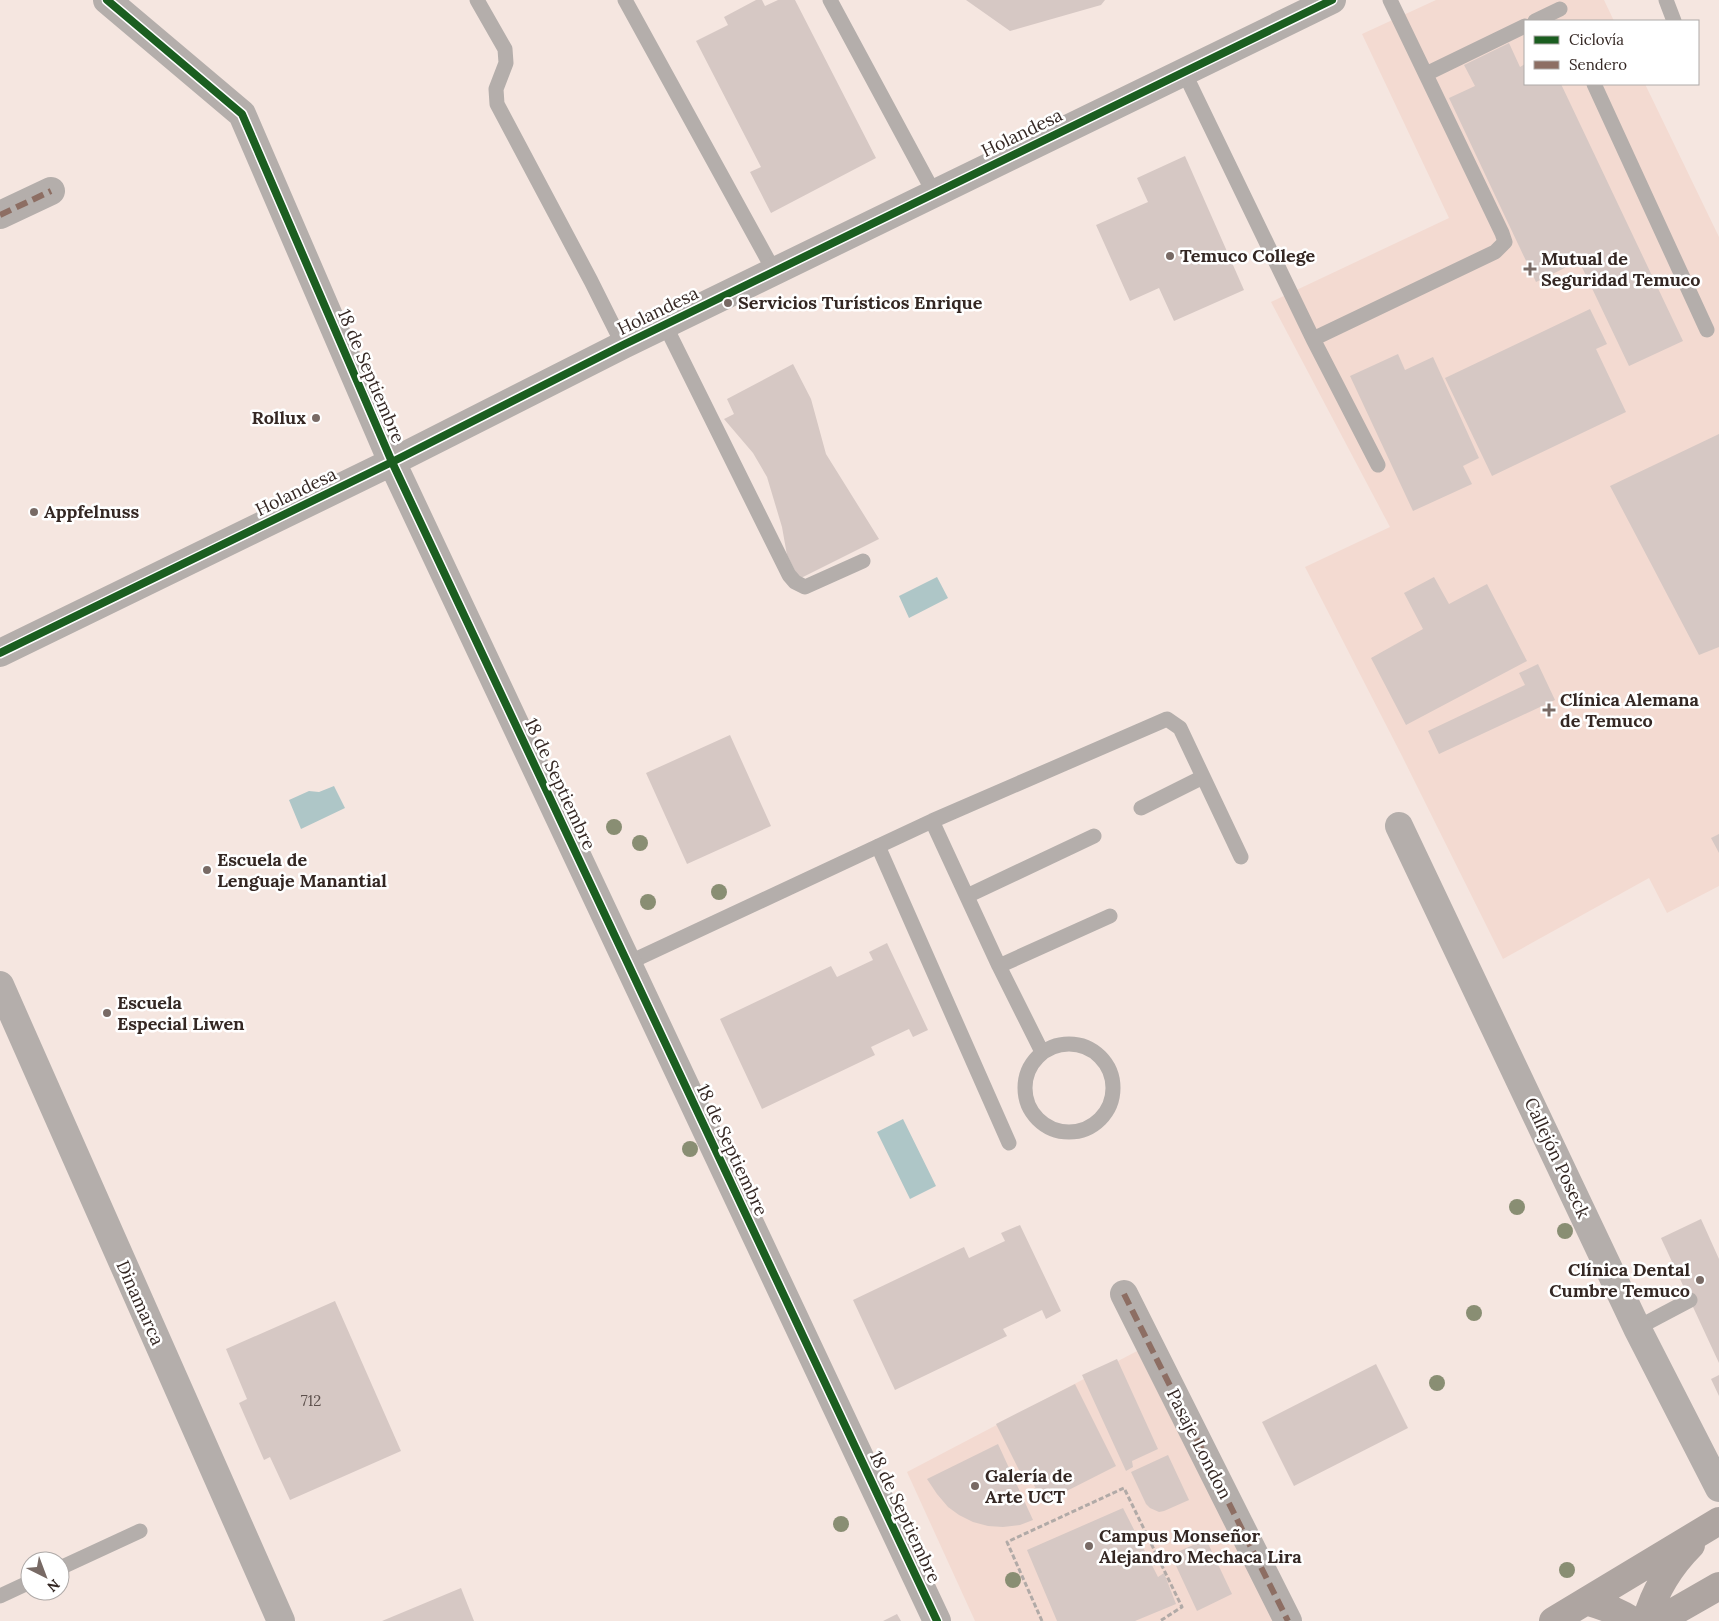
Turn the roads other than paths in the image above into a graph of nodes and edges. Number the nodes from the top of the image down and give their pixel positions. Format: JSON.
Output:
{"nodes":[{"id":1,"x":107,"y":0,"type":"edge"},
{"id":2,"x":477,"y":0,"type":"edge"},
{"id":3,"x":625,"y":0,"type":"edge"},
{"id":4,"x":830,"y":0,"type":"edge"},
{"id":5,"x":1332,"y":0,"type":"edge"},
{"id":6,"x":1390,"y":0,"type":"edge"},
{"id":7,"x":1666,"y":0,"type":"edge"},
{"id":8,"x":1561,"y":10,"type":"edge"},
{"id":9,"x":1537,"y":20,"type":"edge"},
{"id":10,"x":1674,"y":20,"type":"edge"},
{"id":11,"x":1524,"y":26,"type":"edge"},
{"id":12,"x":1184,"y":72,"type":"junction"},
{"id":13,"x":1426,"y":74,"type":"junction"},
{"id":14,"x":1594,"y":85,"type":"edge"},
{"id":15,"x":51,"y":191,"type":"dead end"},
{"id":16,"x":934,"y":193,"type":"junction"},
{"id":17,"x":0,"y":215,"type":"edge"},
{"id":18,"x":774,"y":271,"type":"junction"},
{"id":19,"x":664,"y":325,"type":"junction"},
{"id":20,"x":1707,"y":330,"type":"dead end"},
{"id":21,"x":1313,"y":339,"type":"junction"},
{"id":22,"x":623,"y":345,"type":"junction"},
{"id":23,"x":392,"y":462,"type":"junction"},
{"id":24,"x":1378,"y":465,"type":"dead end"},
{"id":25,"x":863,"y":561,"type":"dead end"},
{"id":26,"x":0,"y":653,"type":"edge"},
{"id":27,"x":1203,"y":777,"type":"junction"},
{"id":28,"x":1141,"y":808,"type":"dead end"},
{"id":29,"x":932,"y":821,"type":"junction"},
{"id":30,"x":1399,"y":826,"type":"dead end"},
{"id":31,"x":1094,"y":836,"type":"dead end"},
{"id":32,"x":878,"y":846,"type":"junction"},
{"id":33,"x":1240,"y":857,"type":"dead end"},
{"id":34,"x":967,"y":896,"type":"junction"},
{"id":35,"x":1110,"y":916,"type":"dead end"},
{"id":36,"x":628,"y":963,"type":"junction"},
{"id":37,"x":1000,"y":966,"type":"junction"},
{"id":38,"x":0,"y":985,"type":"edge"},
{"id":39,"x":1042,"y":1052,"type":"junction"},
{"id":40,"x":1009,"y":1143,"type":"dead end"},
{"id":41,"x":1124,"y":1294,"type":"dead end"},
{"id":42,"x":1690,"y":1300,"type":"dead end"},
{"id":43,"x":1637,"y":1328,"type":"junction"},
{"id":44,"x":1719,"y":1488,"type":"edge"},
{"id":45,"x":1719,"y":1521,"type":"edge"},
{"id":46,"x":140,"y":1531,"type":"dead end"},
{"id":47,"x":70,"y":1563,"type":"edge"},
{"id":48,"x":1719,"y":1586,"type":"edge"},
{"id":49,"x":20,"y":1587,"type":"edge"},
{"id":50,"x":0,"y":1596,"type":"edge"},
{"id":51,"x":1586,"y":1601,"type":"junction"},
{"id":52,"x":281,"y":1621,"type":"edge"},
{"id":53,"x":937,"y":1621,"type":"edge"},
{"id":54,"x":1288,"y":1621,"type":"edge"},
{"id":55,"x":1552,"y":1621,"type":"edge"},
{"id":56,"x":1633,"y":1621,"type":"edge"},
{"id":57,"x":1646,"y":1621,"type":"edge"},
{"id":58,"x":1658,"y":1621,"type":"edge"}],
"edges":[{"from":1,"to":23,"type":"street","name":"18 de Septiembre"},
{"from":2,"to":22,"type":"lane"},
{"from":3,"to":18,"type":"lane"},
{"from":4,"to":16,"type":"lane"},
{"from":5,"to":12,"type":"street","name":"Holandesa"},
{"from":6,"to":13,"type":"lane"},
{"from":7,"to":10,"type":"lane"},
{"from":8,"to":9,"type":"lane"},
{"from":11,"to":13,"type":"lane"},
{"from":12,"to":16,"type":"street","name":"Holandesa"},
{"from":12,"to":21,"type":"lane"},
{"from":13,"to":21,"type":"lane"},
{"from":14,"to":20,"type":"lane"},
{"from":15,"to":17,"type":"street"},
{"from":16,"to":18,"type":"street","name":"Holandesa"},
{"from":18,"to":19,"type":"street","name":"Holandesa"},
{"from":19,"to":22,"type":"street","name":"Holandesa"},
{"from":19,"to":25,"type":"lane"},
{"from":21,"to":24,"type":"lane"},
{"from":22,"to":23,"type":"street","name":"Holandesa"},
{"from":23,"to":26,"type":"street","name":"Holandesa"},
{"from":23,"to":36,"type":"street","name":"18 de Septiembre"},
{"from":27,"to":28,"type":"lane"},
{"from":27,"to":29,"type":"lane"},
{"from":27,"to":33,"type":"lane"},
{"from":29,"to":32,"type":"lane"},
{"from":29,"to":34,"type":"lane"},
{"from":30,"to":43,"type":"street","name":"Callejón Poseck"},
{"from":31,"to":34,"type":"lane"},
{"from":32,"to":36,"type":"lane"},
{"from":32,"to":40,"type":"lane"},
{"from":34,"to":37,"type":"lane"},
{"from":35,"to":37,"type":"lane"},
{"from":36,"to":53,"type":"street","name":"18 de Septiembre"},
{"from":37,"to":39,"type":"lane"},
{"from":38,"to":52,"type":"street","name":"Dinamarca"},
{"from":39,"to":39,"type":"lane"},
{"from":41,"to":54,"type":"street","name":"Pasaje London"},
{"from":42,"to":43,"type":"lane"},
{"from":43,"to":44,"type":"street","name":"Callejón Poseck"},
{"from":45,"to":51,"type":"main road"},
{"from":45,"to":57,"type":"main road"},
{"from":46,"to":47,"type":"lane"},
{"from":48,"to":58,"type":"main road"},
{"from":49,"to":50,"type":"lane"},
{"from":51,"to":55,"type":"main road"},
{"from":51,"to":56,"type":"main road"}]}
